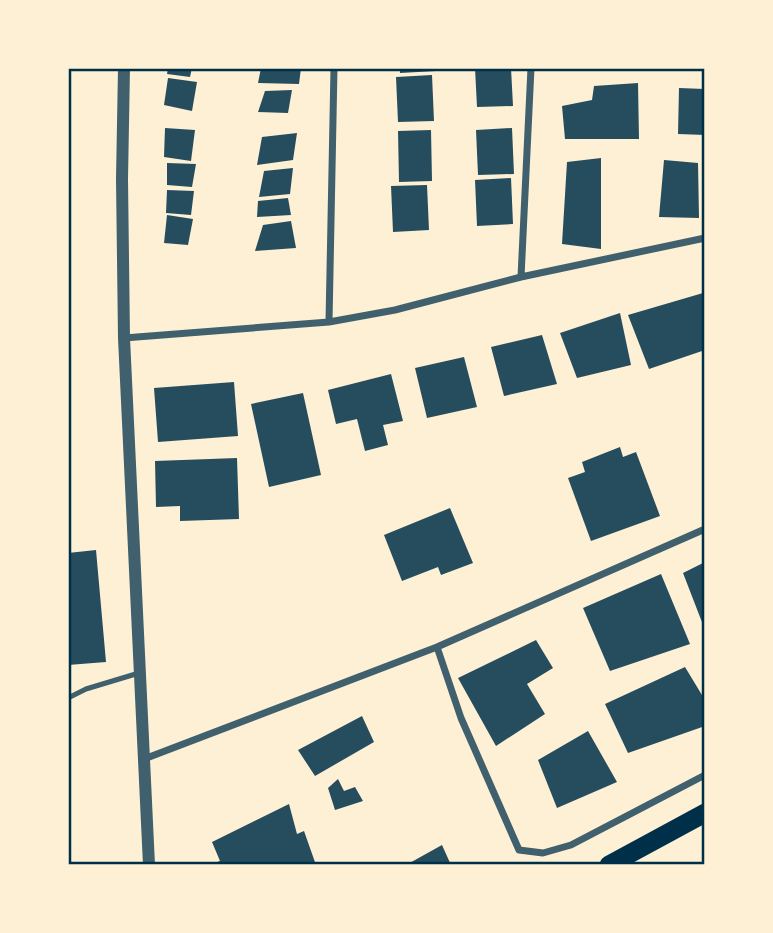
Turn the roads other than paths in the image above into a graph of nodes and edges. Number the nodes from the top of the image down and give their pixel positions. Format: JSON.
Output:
{"nodes":[{"id":1,"x":124,"y":68,"type":"edge"},
{"id":2,"x":334,"y":68,"type":"edge"},
{"id":3,"x":531,"y":68,"type":"edge"},
{"id":4,"x":705,"y":238,"type":"edge"},
{"id":5,"x":521,"y":277,"type":"junction"},
{"id":6,"x":329,"y":322,"type":"junction"},
{"id":7,"x":124,"y":338,"type":"junction"},
{"id":8,"x":705,"y":529,"type":"edge"},
{"id":9,"x":437,"y":647,"type":"junction"},
{"id":10,"x":139,"y":673,"type":"junction"},
{"id":11,"x":68,"y":698,"type":"edge"},
{"id":12,"x":143,"y":760,"type":"junction"},
{"id":13,"x":705,"y":775,"type":"edge"},
{"id":14,"x":705,"y":813,"type":"edge"},
{"id":15,"x":149,"y":865,"type":"edge"},
{"id":16,"x":609,"y":865,"type":"edge"}],
"edges":[{"from":1,"to":7,"type":"street"},
{"from":2,"to":6,"type":"street"},
{"from":3,"to":5,"type":"street"},
{"from":4,"to":5,"type":"street"},
{"from":5,"to":6,"type":"street"},
{"from":6,"to":7,"type":"street"},
{"from":7,"to":10,"type":"street"},
{"from":8,"to":9,"type":"street"},
{"from":9,"to":12,"type":"street"},
{"from":9,"to":13,"type":"street"},
{"from":10,"to":11,"type":"lane"},
{"from":10,"to":12,"type":"street"},
{"from":12,"to":15,"type":"street"},
{"from":14,"to":16,"type":"highway"}]}
